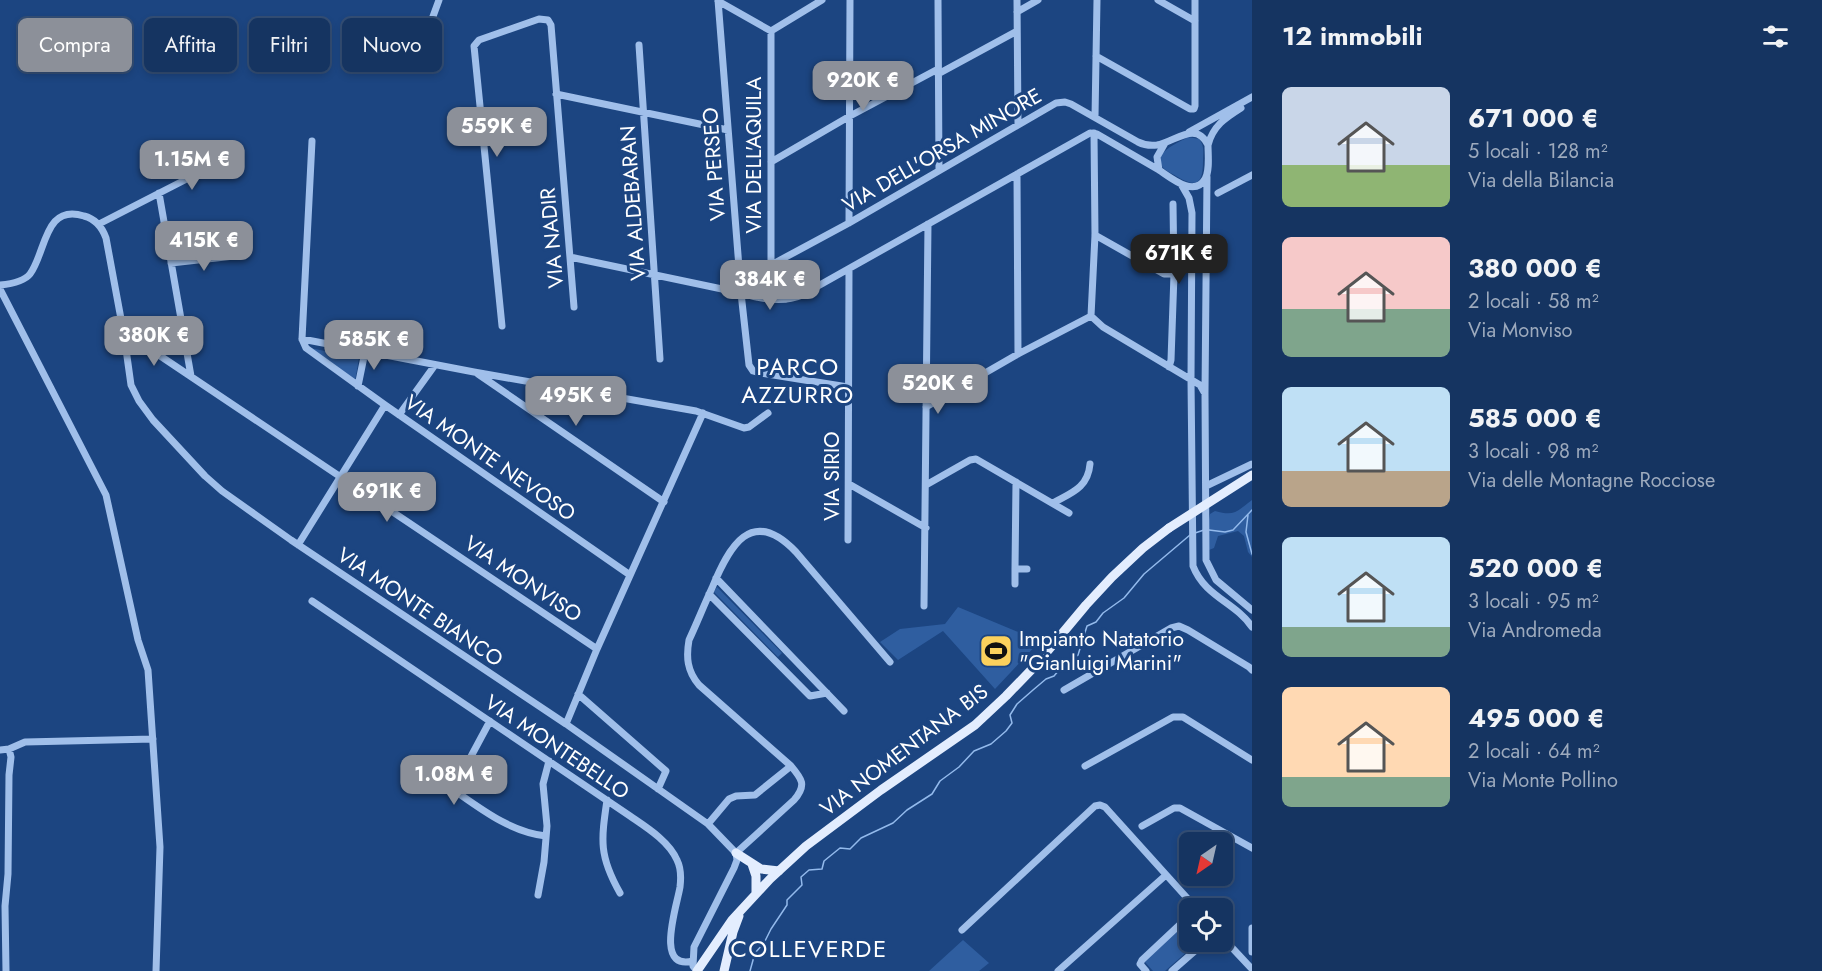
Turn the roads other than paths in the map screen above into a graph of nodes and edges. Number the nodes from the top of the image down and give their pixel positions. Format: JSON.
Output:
{"nodes":[{"id":1,"x":439,"y":0,"type":"edge"},
{"id":2,"x":822,"y":0,"type":"edge"},
{"id":3,"x":850,"y":0,"type":"edge"},
{"id":4,"x":938,"y":0,"type":"edge"},
{"id":5,"x":1017,"y":0,"type":"edge"},
{"id":6,"x":1038,"y":0,"type":"edge"},
{"id":7,"x":1097,"y":0,"type":"edge"},
{"id":8,"x":1158,"y":0,"type":"edge"},
{"id":9,"x":1195,"y":0,"type":"edge"},
{"id":10,"x":718,"y":1,"type":"edge"},
{"id":11,"x":1017,"y":12,"type":"junction"},
{"id":12,"x":432,"y":18,"type":"edge"},
{"id":13,"x":1195,"y":21,"type":"junction"},
{"id":14,"x":771,"y":31,"type":"junction"},
{"id":15,"x":1017,"y":31,"type":"junction"},
{"id":16,"x":639,"y":45,"type":"dead end"},
{"id":17,"x":1096,"y":56,"type":"junction"},
{"id":18,"x":938,"y":72,"type":"junction"},
{"id":19,"x":556,"y":94,"type":"junction"},
{"id":20,"x":1252,"y":97,"type":"edge"},
{"id":21,"x":1252,"y":102,"type":"edge"},
{"id":22,"x":643,"y":112,"type":"junction"},
{"id":23,"x":850,"y":116,"type":"junction"},
{"id":24,"x":1095,"y":117,"type":"junction"},
{"id":25,"x":1018,"y":124,"type":"junction"},
{"id":26,"x":728,"y":130,"type":"junction"},
{"id":27,"x":1094,"y":133,"type":"junction"},
{"id":28,"x":1188,"y":133,"type":"junction"},
{"id":29,"x":312,"y":141,"type":"dead end"},
{"id":30,"x":1165,"y":143,"type":"junction"},
{"id":31,"x":1208,"y":145,"type":"junction"},
{"id":32,"x":771,"y":162,"type":"junction"},
{"id":33,"x":214,"y":165,"type":"dead end"},
{"id":34,"x":939,"y":170,"type":"junction"},
{"id":35,"x":1159,"y":170,"type":"junction"},
{"id":36,"x":1017,"y":174,"type":"junction"},
{"id":37,"x":1252,"y":175,"type":"edge"},
{"id":38,"x":1206,"y":177,"type":"junction"},
{"id":39,"x":1181,"y":184,"type":"junction"},
{"id":40,"x":1218,"y":193,"type":"dead end"},
{"id":41,"x":159,"y":194,"type":"junction"},
{"id":42,"x":1173,"y":204,"type":"dead end"},
{"id":43,"x":849,"y":223,"type":"junction"},
{"id":44,"x":99,"y":224,"type":"junction"},
{"id":45,"x":928,"y":224,"type":"junction"},
{"id":46,"x":1095,"y":235,"type":"junction"},
{"id":47,"x":234,"y":256,"type":"dead end"},
{"id":48,"x":570,"y":257,"type":"junction"},
{"id":49,"x":171,"y":263,"type":"junction"},
{"id":50,"x":771,"y":265,"type":"junction"},
{"id":51,"x":849,"y":269,"type":"junction"},
{"id":52,"x":1174,"y":274,"type":"junction"},
{"id":53,"x":656,"y":275,"type":"junction"},
{"id":54,"x":771,"y":278,"type":"junction"},
{"id":55,"x":0,"y":287,"type":"edge"},
{"id":56,"x":741,"y":293,"type":"junction"},
{"id":57,"x":757,"y":297,"type":"junction"},
{"id":58,"x":786,"y":299,"type":"junction"},
{"id":59,"x":574,"y":307,"type":"dead end"},
{"id":60,"x":1090,"y":316,"type":"junction"},
{"id":61,"x":502,"y":326,"type":"dead end"},
{"id":62,"x":132,"y":337,"type":"dead end"},
{"id":63,"x":303,"y":343,"type":"junction"},
{"id":64,"x":365,"y":352,"type":"junction"},
{"id":65,"x":1018,"y":354,"type":"junction"},
{"id":66,"x":660,"y":359,"type":"dead end"},
{"id":67,"x":435,"y":365,"type":"junction"},
{"id":68,"x":1169,"y":368,"type":"junction"},
{"id":69,"x":1205,"y":371,"type":"junction"},
{"id":70,"x":474,"y":372,"type":"junction"},
{"id":71,"x":191,"y":376,"type":"junction"},
{"id":72,"x":1191,"y":380,"type":"junction"},
{"id":73,"x":358,"y":386,"type":"junction"},
{"id":74,"x":848,"y":387,"type":"junction"},
{"id":75,"x":1204,"y":393,"type":"junction"},
{"id":76,"x":385,"y":405,"type":"junction"},
{"id":77,"x":926,"y":407,"type":"junction"},
{"id":78,"x":703,"y":413,"type":"junction"},
{"id":79,"x":768,"y":413,"type":"dead end"},
{"id":80,"x":399,"y":415,"type":"junction"},
{"id":81,"x":1090,"y":464,"type":"dead end"},
{"id":82,"x":1252,"y":464,"type":"edge"},
{"id":83,"x":1252,"y":475,"type":"edge"},
{"id":84,"x":341,"y":477,"type":"junction"},
{"id":85,"x":1016,"y":482,"type":"junction"},
{"id":86,"x":849,"y":484,"type":"junction"},
{"id":87,"x":926,"y":485,"type":"junction"},
{"id":88,"x":1206,"y":486,"type":"junction"},
{"id":89,"x":664,"y":502,"type":"junction"},
{"id":90,"x":1053,"y":503,"type":"junction"},
{"id":91,"x":1070,"y":513,"type":"dead end"},
{"id":92,"x":926,"y":528,"type":"junction"},
{"id":93,"x":848,"y":540,"type":"dead end"},
{"id":94,"x":298,"y":545,"type":"junction"},
{"id":95,"x":1015,"y":569,"type":"junction"},
{"id":96,"x":1027,"y":569,"type":"dead end"},
{"id":97,"x":630,"y":575,"type":"junction"},
{"id":98,"x":716,"y":578,"type":"junction"},
{"id":99,"x":1015,"y":584,"type":"dead end"},
{"id":100,"x":709,"y":594,"type":"junction"},
{"id":101,"x":312,"y":602,"type":"dead end"},
{"id":102,"x":924,"y":606,"type":"dead end"},
{"id":103,"x":1252,"y":609,"type":"edge"},
{"id":104,"x":1252,"y":627,"type":"edge"},
{"id":105,"x":597,"y":649,"type":"junction"},
{"id":106,"x":890,"y":662,"type":"dead end"},
{"id":107,"x":1252,"y":670,"type":"edge"},
{"id":108,"x":1064,"y":690,"type":"dead end"},
{"id":109,"x":827,"y":693,"type":"junction"},
{"id":110,"x":578,"y":694,"type":"junction"},
{"id":111,"x":844,"y":711,"type":"dead end"},
{"id":112,"x":490,"y":721,"type":"junction"},
{"id":113,"x":566,"y":724,"type":"junction"},
{"id":114,"x":153,"y":739,"type":"junction"},
{"id":115,"x":9,"y":749,"type":"junction"},
{"id":116,"x":0,"y":750,"type":"edge"},
{"id":117,"x":1252,"y":760,"type":"edge"},
{"id":118,"x":549,"y":761,"type":"junction"},
{"id":119,"x":790,"y":766,"type":"junction"},
{"id":120,"x":1085,"y":766,"type":"dead end"},
{"id":121,"x":418,"y":767,"type":"dead end"},
{"id":122,"x":658,"y":789,"type":"junction"},
{"id":123,"x":458,"y":794,"type":"junction"},
{"id":124,"x":607,"y":800,"type":"junction"},
{"id":125,"x":708,"y":824,"type":"junction"},
{"id":126,"x":1142,"y":826,"type":"dead end"},
{"id":127,"x":546,"y":836,"type":"junction"},
{"id":128,"x":1252,"y":848,"type":"edge"},
{"id":129,"x":736,"y":853,"type":"junction"},
{"id":130,"x":752,"y":864,"type":"junction"},
{"id":131,"x":778,"y":870,"type":"junction"},
{"id":132,"x":1166,"y":875,"type":"junction"},
{"id":133,"x":620,"y":892,"type":"dead end"},
{"id":134,"x":756,"y":893,"type":"junction"},
{"id":135,"x":538,"y":895,"type":"dead end"},
{"id":136,"x":1186,"y":898,"type":"edge"},
{"id":137,"x":742,"y":909,"type":"junction"},
{"id":138,"x":1179,"y":925,"type":"edge"},
{"id":139,"x":1252,"y":928,"type":"edge"},
{"id":140,"x":962,"y":930,"type":"dead end"},
{"id":141,"x":1233,"y":949,"type":"edge"},
{"id":142,"x":1194,"y":952,"type":"edge"},
{"id":143,"x":1252,"y":952,"type":"edge"},
{"id":144,"x":693,"y":961,"type":"junction"},
{"id":145,"x":1252,"y":969,"type":"edge"},
{"id":146,"x":6,"y":971,"type":"edge"},
{"id":147,"x":156,"y":971,"type":"edge"},
{"id":148,"x":697,"y":971,"type":"edge"},
{"id":149,"x":724,"y":971,"type":"edge"},
{"id":150,"x":1058,"y":971,"type":"edge"},
{"id":151,"x":1146,"y":971,"type":"edge"},
{"id":152,"x":1172,"y":971,"type":"edge"}],
"edges":[{"from":1,"to":12,"type":"street"},
{"from":2,"to":14,"type":"street"},
{"from":3,"to":23,"type":"street"},
{"from":4,"to":18,"type":"street"},
{"from":5,"to":11,"type":"street"},
{"from":6,"to":11,"type":"street"},
{"from":7,"to":17,"type":"street"},
{"from":8,"to":13,"type":"street"},
{"from":9,"to":13,"type":"street"},
{"from":10,"to":14,"type":"street"},
{"from":10,"to":26,"type":"street","name":"VIA PERSEO"},
{"from":11,"to":15,"type":"street"},
{"from":13,"to":17,"type":"street"},
{"from":14,"to":32,"type":"street","name":"VIA DELL'AQUILA"},
{"from":15,"to":18,"type":"street"},
{"from":15,"to":25,"type":"street"},
{"from":16,"to":22,"type":"street","name":"VIA ALDEBARAN"},
{"from":17,"to":24,"type":"street"},
{"from":18,"to":23,"type":"street"},
{"from":18,"to":34,"type":"street"},
{"from":19,"to":22,"type":"street"},
{"from":19,"to":48,"type":"street","name":"VIA NADIR"},
{"from":19,"to":61,"type":"street","name":"VIA NADIR"},
{"from":20,"to":28,"type":"street"},
{"from":21,"to":31,"type":"street"},
{"from":22,"to":26,"type":"street"},
{"from":22,"to":53,"type":"street","name":"VIA ALDEBARAN"},
{"from":23,"to":32,"type":"street"},
{"from":23,"to":43,"type":"street"},
{"from":24,"to":25,"type":"street","name":"VIA DELL'ORSA MINORE"},
{"from":24,"to":30,"type":"street","name":"VIA DELL'ORSA MINORE"},
{"from":25,"to":34,"type":"street","name":"VIA DELL'ORSA MINORE"},
{"from":26,"to":56,"type":"street","name":"VIA PERSEO"},
{"from":27,"to":35,"type":"street"},
{"from":27,"to":36,"type":"street"},
{"from":27,"to":46,"type":"street"},
{"from":28,"to":30,"type":"street"},
{"from":28,"to":31,"type":"street"},
{"from":29,"to":63,"type":"street"},
{"from":30,"to":35,"type":"street"},
{"from":31,"to":38,"type":"street"},
{"from":32,"to":50,"type":"street","name":"VIA DELL'AQUILA"},
{"from":33,"to":41,"type":"street"},
{"from":34,"to":43,"type":"street","name":"VIA DELL'ORSA MINORE"},
{"from":35,"to":39,"type":"street"},
{"from":36,"to":45,"type":"street"},
{"from":36,"to":65,"type":"street"},
{"from":37,"to":40,"type":"street"},
{"from":38,"to":39,"type":"street"},
{"from":38,"to":69,"type":"street"},
{"from":39,"to":72,"type":"street"},
{"from":41,"to":44,"type":"street"},
{"from":41,"to":49,"type":"street"},
{"from":42,"to":52,"type":"street"},
{"from":43,"to":50,"type":"street","name":"VIA DELL'ORSA MINORE"},
{"from":44,"to":55,"type":"street"},
{"from":44,"to":94,"type":"street","name":"VIA MONTE BIANCO"},
{"from":45,"to":51,"type":"street"},
{"from":45,"to":77,"type":"street"},
{"from":46,"to":52,"type":"street"},
{"from":46,"to":60,"type":"street"},
{"from":47,"to":49,"type":"street"},
{"from":48,"to":53,"type":"street"},
{"from":48,"to":59,"type":"street","name":"VIA NADIR"},
{"from":49,"to":71,"type":"street"},
{"from":50,"to":54,"type":"street","name":"VIA DELL'AQUILA"},
{"from":51,"to":58,"type":"street"},
{"from":51,"to":74,"type":"street","name":"VIA SIRIO"},
{"from":52,"to":68,"type":"street"},
{"from":53,"to":56,"type":"street"},
{"from":53,"to":66,"type":"street","name":"VIA ALDEBARAN"},
{"from":54,"to":57,"type":"street"},
{"from":54,"to":58,"type":"street"},
{"from":55,"to":114,"type":"street"},
{"from":56,"to":57,"type":"street"},
{"from":56,"to":74,"type":"street","name":"VIA PERSEO"},
{"from":57,"to":58,"type":"street"},
{"from":60,"to":65,"type":"street"},
{"from":60,"to":68,"type":"street"},
{"from":62,"to":71,"type":"street","name":"VIA MONVISO"},
{"from":63,"to":64,"type":"street"},
{"from":63,"to":73,"type":"street","name":"VIA MONTE NEVOSO"},
{"from":64,"to":67,"type":"street"},
{"from":64,"to":73,"type":"street"},
{"from":65,"to":77,"type":"street"},
{"from":67,"to":70,"type":"street"},
{"from":67,"to":80,"type":"street"},
{"from":68,"to":72,"type":"street"},
{"from":69,"to":72,"type":"street"},
{"from":69,"to":75,"type":"street"},
{"from":70,"to":78,"type":"street"},
{"from":70,"to":89,"type":"street"},
{"from":71,"to":84,"type":"street","name":"VIA MONVISO"},
{"from":72,"to":75,"type":"street"},
{"from":72,"to":104,"type":"street"},
{"from":73,"to":76,"type":"street","name":"VIA MONTE NEVOSO"},
{"from":74,"to":86,"type":"street","name":"VIA SIRIO"},
{"from":75,"to":88,"type":"street"},
{"from":76,"to":80,"type":"street","name":"VIA MONTE NEVOSO"},
{"from":76,"to":84,"type":"street"},
{"from":77,"to":87,"type":"street"},
{"from":78,"to":79,"type":"street"},
{"from":78,"to":89,"type":"street"},
{"from":80,"to":97,"type":"street","name":"VIA MONTE NEVOSO"},
{"from":81,"to":90,"type":"street"},
{"from":82,"to":88,"type":"street"},
{"from":83,"to":131,"type":"main road","name":"VIA NOMENTANA BIS","bridge":true},
{"from":84,"to":94,"type":"street"},
{"from":84,"to":105,"type":"street","name":"VIA MONVISO"},
{"from":85,"to":87,"type":"street"},
{"from":85,"to":90,"type":"street"},
{"from":85,"to":95,"type":"street"},
{"from":86,"to":92,"type":"street"},
{"from":86,"to":93,"type":"street","name":"VIA SIRIO"},
{"from":87,"to":92,"type":"street"},
{"from":88,"to":103,"type":"street"},
{"from":89,"to":97,"type":"street"},
{"from":90,"to":91,"type":"street"},
{"from":92,"to":102,"type":"street"},
{"from":94,"to":113,"type":"street","name":"VIA MONTE BIANCO"},
{"from":95,"to":96,"type":"street"},
{"from":95,"to":99,"type":"street"},
{"from":97,"to":105,"type":"street"},
{"from":98,"to":100,"type":"street"},
{"from":98,"to":106,"type":"street"},
{"from":98,"to":109,"type":"street"},
{"from":100,"to":109,"type":"street"},
{"from":100,"to":119,"type":"street"},
{"from":101,"to":112,"type":"street","name":"VIA MONTEBELLO"},
{"from":105,"to":110,"type":"street"},
{"from":107,"to":108,"type":"street"},
{"from":109,"to":111,"type":"street"},
{"from":110,"to":113,"type":"street"},
{"from":110,"to":122,"type":"street"},
{"from":112,"to":118,"type":"street","name":"VIA MONTEBELLO"},
{"from":112,"to":123,"type":"street"},
{"from":113,"to":122,"type":"street","name":"VIA MONTE BIANCO"},
{"from":114,"to":115,"type":"street"},
{"from":114,"to":147,"type":"street"},
{"from":115,"to":116,"type":"street"},
{"from":115,"to":146,"type":"street"},
{"from":117,"to":120,"type":"street"},
{"from":118,"to":124,"type":"street","name":"VIA MONTEBELLO"},
{"from":118,"to":127,"type":"street"},
{"from":119,"to":125,"type":"street"},
{"from":119,"to":129,"type":"street"},
{"from":121,"to":123,"type":"street"},
{"from":122,"to":125,"type":"street","name":"VIA MONTE BIANCO"},
{"from":123,"to":127,"type":"street"},
{"from":124,"to":133,"type":"street"},
{"from":124,"to":144,"type":"street","name":"VIA MONTEBELLO"},
{"from":125,"to":129,"type":"street","name":"VIA MONTE BIANCO"},
{"from":126,"to":128,"type":"street"},
{"from":127,"to":135,"type":"street"},
{"from":129,"to":130,"type":"main road"},
{"from":129,"to":144,"type":"street"},
{"from":130,"to":131,"type":"main road"},
{"from":130,"to":134,"type":"main road"},
{"from":131,"to":134,"type":"main road","name":"VIA NOMENTANA BIS"},
{"from":132,"to":136,"type":"street"},
{"from":132,"to":140,"type":"street"},
{"from":132,"to":150,"type":"street"},
{"from":134,"to":137,"type":"main road","name":"VIA NOMENTANA BIS"},
{"from":137,"to":148,"type":"main road","name":"VIA NOMENTANA BIS"},
{"from":137,"to":149,"type":"main road"},
{"from":138,"to":151,"type":"street"},
{"from":139,"to":143,"type":"street"},
{"from":141,"to":145,"type":"street"},
{"from":142,"to":152,"type":"street"},
{"from":144,"to":148,"type":"street"}]}
